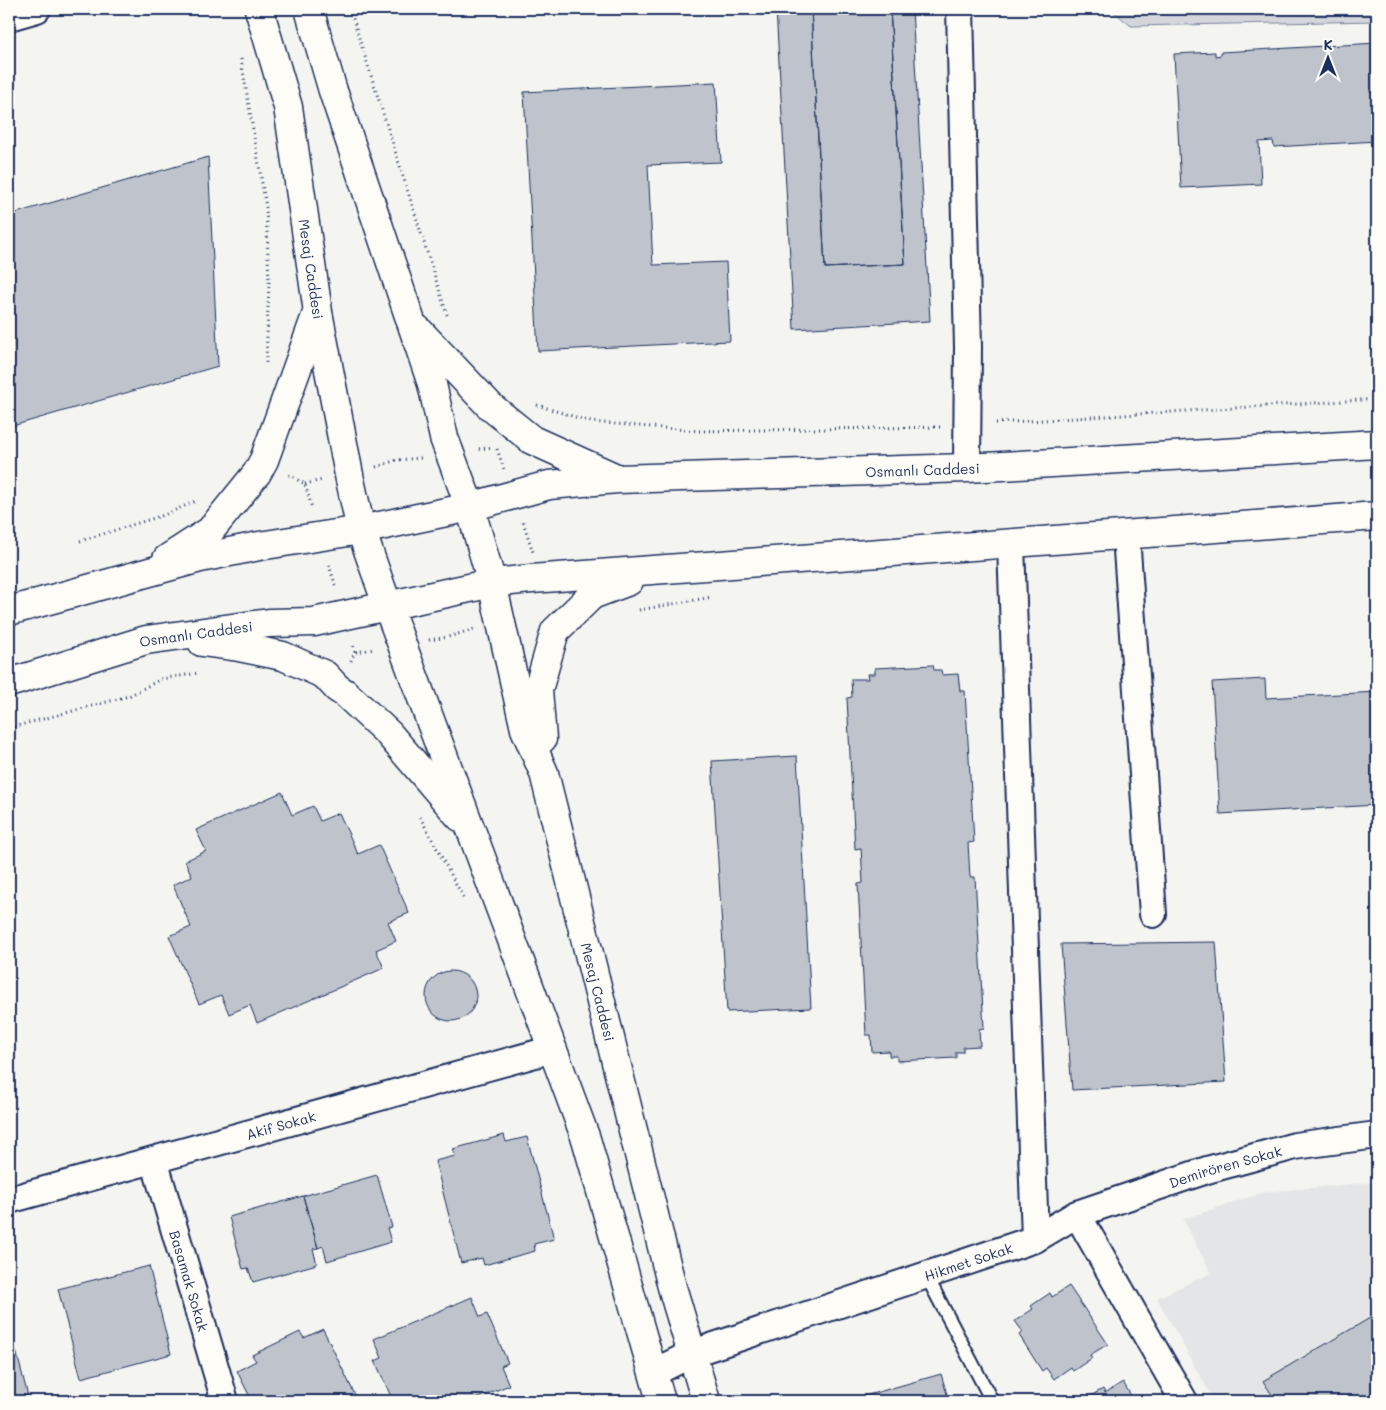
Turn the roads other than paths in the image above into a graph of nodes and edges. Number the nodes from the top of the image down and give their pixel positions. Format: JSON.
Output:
{"nodes":[{"id":1,"x":36,"y":9,"type":"edge"},
{"id":2,"x":259,"y":9,"type":"edge"},
{"id":3,"x":309,"y":9,"type":"edge"},
{"id":4,"x":960,"y":9,"type":"edge"},
{"id":5,"x":9,"y":17,"type":"edge"},
{"id":6,"x":318,"y":312,"type":"junction"},
{"id":7,"x":412,"y":323,"type":"junction"},
{"id":8,"x":1377,"y":444,"type":"edge"},
{"id":9,"x":966,"y":468,"type":"junction"},
{"id":10,"x":617,"y":479,"type":"junction"},
{"id":11,"x":470,"y":507,"type":"junction"},
{"id":12,"x":1377,"y":516,"type":"edge"},
{"id":13,"x":362,"y":530,"type":"junction"},
{"id":14,"x":1126,"y":536,"type":"junction"},
{"id":15,"x":1011,"y":544,"type":"junction"},
{"id":16,"x":662,"y":570,"type":"junction"},
{"id":17,"x":147,"y":572,"type":"junction"},
{"id":18,"x":492,"y":583,"type":"junction"},
{"id":19,"x":388,"y":607,"type":"junction"},
{"id":20,"x":9,"y":611,"type":"edge"},
{"id":21,"x":146,"y":640,"type":"junction"},
{"id":22,"x":9,"y":683,"type":"edge"},
{"id":23,"x":544,"y":773,"type":"junction"},
{"id":24,"x":472,"y":832,"type":"junction"},
{"id":25,"x":1153,"y":914,"type":"dead end"},
{"id":26,"x":553,"y":1049,"type":"junction"},
{"id":27,"x":1377,"y":1135,"type":"edge"},
{"id":28,"x":154,"y":1160,"type":"junction"},
{"id":29,"x":9,"y":1200,"type":"edge"},
{"id":30,"x":1077,"y":1214,"type":"junction"},
{"id":31,"x":1034,"y":1239,"type":"junction"},
{"id":32,"x":926,"y":1275,"type":"junction"},
{"id":33,"x":693,"y":1353,"type":"junction"},
{"id":34,"x":653,"y":1373,"type":"junction"},
{"id":35,"x":225,"y":1401,"type":"edge"},
{"id":36,"x":661,"y":1401,"type":"edge"},
{"id":37,"x":706,"y":1401,"type":"edge"},
{"id":38,"x":992,"y":1401,"type":"edge"},
{"id":39,"x":1184,"y":1401,"type":"edge"}],
"edges":[{"from":1,"to":5,"type":"street"},
{"from":2,"to":6,"type":"street","name":"Mesaj Caddesi"},
{"from":3,"to":7,"type":"street"},
{"from":4,"to":9,"type":"street"},
{"from":6,"to":13,"type":"street","name":"Mesaj Caddesi"},
{"from":6,"to":17,"type":"street"},
{"from":7,"to":10,"type":"street"},
{"from":7,"to":11,"type":"street"},
{"from":8,"to":9,"type":"street","name":"Osmanlı Caddesi"},
{"from":9,"to":10,"type":"street","name":"Osmanlı Caddesi"},
{"from":10,"to":11,"type":"street","name":"Osmanlı Caddesi"},
{"from":11,"to":13,"type":"street","name":"Osmanlı Caddesi"},
{"from":11,"to":18,"type":"street","name":"Mesaj Caddesi"},
{"from":12,"to":14,"type":"street"},
{"from":13,"to":17,"type":"street"},
{"from":13,"to":19,"type":"street","name":"Mesaj Caddesi"},
{"from":14,"to":15,"type":"street"},
{"from":14,"to":25,"type":"street"},
{"from":15,"to":16,"type":"street"},
{"from":15,"to":31,"type":"street"},
{"from":16,"to":18,"type":"street"},
{"from":16,"to":23,"type":"street"},
{"from":17,"to":20,"type":"street"},
{"from":18,"to":19,"type":"street","name":"Osmanlı Caddesi"},
{"from":18,"to":23,"type":"street","name":"Mesaj Caddesi"},
{"from":19,"to":21,"type":"street","name":"Osmanlı Caddesi"},
{"from":19,"to":24,"type":"street"},
{"from":21,"to":22,"type":"street","name":"Osmanlı Caddesi"},
{"from":21,"to":24,"type":"street"},
{"from":23,"to":33,"type":"street","name":"Mesaj Caddesi"},
{"from":24,"to":26,"type":"street"},
{"from":26,"to":28,"type":"street","name":"Akif Sokak"},
{"from":26,"to":34,"type":"street"},
{"from":27,"to":30,"type":"street","name":"Demirören Sokak"},
{"from":28,"to":29,"type":"street","name":"Akif Sokak"},
{"from":28,"to":35,"type":"street","name":"Basamak Sokak"},
{"from":30,"to":31,"type":"street","name":"Hikmet Sokak"},
{"from":30,"to":39,"type":"street"},
{"from":31,"to":32,"type":"street","name":"Hikmet Sokak"},
{"from":32,"to":33,"type":"street","name":"Hikmet Sokak"},
{"from":32,"to":38,"type":"lane"},
{"from":33,"to":34,"type":"street","name":"Hikmet Sokak"},
{"from":33,"to":37,"type":"street","name":"Mesaj Caddesi"},
{"from":34,"to":36,"type":"street"}]}
